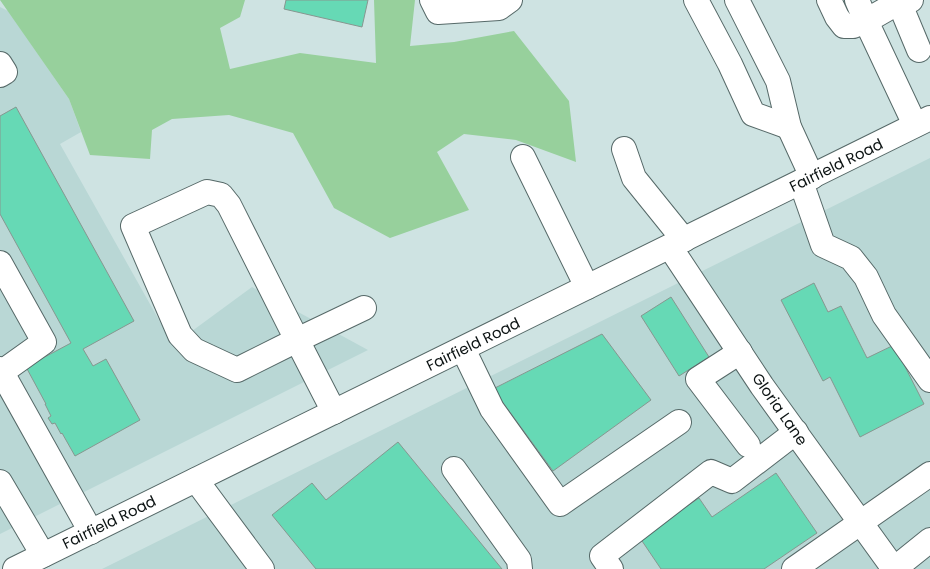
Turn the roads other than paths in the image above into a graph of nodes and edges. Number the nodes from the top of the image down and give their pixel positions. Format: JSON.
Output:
{"nodes":[{"id":1,"x":432,"y":0,"type":"edge"},
{"id":2,"x":510,"y":0,"type":"edge"},
{"id":3,"x":696,"y":0,"type":"edge"},
{"id":4,"x":737,"y":0,"type":"edge"},
{"id":5,"x":829,"y":0,"type":"edge"},
{"id":6,"x":857,"y":0,"type":"edge"},
{"id":7,"x":908,"y":1,"type":"edge"},
{"id":8,"x":930,"y":3,"type":"edge"},
{"id":9,"x":866,"y":21,"type":"junction"},
{"id":10,"x":919,"y":50,"type":"dead end"},
{"id":11,"x":0,"y":64,"type":"edge"},
{"id":12,"x":0,"y":76,"type":"edge"},
{"id":13,"x":923,"y":122,"type":"edge"},
{"id":14,"x":789,"y":126,"type":"junction"},
{"id":15,"x":624,"y":149,"type":"dead end"},
{"id":16,"x":523,"y":157,"type":"dead end"},
{"id":17,"x":807,"y":179,"type":"junction"},
{"id":18,"x":677,"y":243,"type":"junction"},
{"id":19,"x":0,"y":263,"type":"edge"},
{"id":20,"x":587,"y":288,"type":"junction"},
{"id":21,"x":364,"y":308,"type":"dead end"},
{"id":22,"x":297,"y":340,"type":"junction"},
{"id":23,"x":463,"y":349,"type":"junction"},
{"id":24,"x":740,"y":352,"type":"junction"},
{"id":25,"x":1,"y":371,"type":"edge"},
{"id":26,"x":930,"y":380,"type":"edge"},
{"id":27,"x":334,"y":412,"type":"junction"},
{"id":28,"x":679,"y":422,"type":"dead end"},
{"id":29,"x":796,"y":432,"type":"junction"},
{"id":30,"x":748,"y":445,"type":"dead end"},
{"id":31,"x":454,"y":469,"type":"dead end"},
{"id":32,"x":930,"y":474,"type":"edge"},
{"id":33,"x":196,"y":480,"type":"junction"},
{"id":34,"x":0,"y":482,"type":"edge"},
{"id":35,"x":861,"y":523,"type":"junction"},
{"id":36,"x":91,"y":532,"type":"junction"},
{"id":37,"x":930,"y":540,"type":"edge"},
{"id":38,"x":44,"y":555,"type":"junction"},
{"id":39,"x":15,"y":569,"type":"edge"},
{"id":40,"x":262,"y":569,"type":"edge"},
{"id":41,"x":520,"y":569,"type":"edge"},
{"id":42,"x":611,"y":569,"type":"edge"},
{"id":43,"x":794,"y":569,"type":"edge"},
{"id":44,"x":894,"y":569,"type":"edge"}],
"edges":[{"from":1,"to":2,"type":"street"},
{"from":3,"to":14,"type":"street"},
{"from":4,"to":14,"type":"street"},
{"from":5,"to":9,"type":"street"},
{"from":6,"to":9,"type":"street"},
{"from":7,"to":8,"type":"street"},
{"from":7,"to":9,"type":"street"},
{"from":7,"to":10,"type":"street"},
{"from":9,"to":13,"type":"street"},
{"from":11,"to":12,"type":"street"},
{"from":13,"to":17,"type":"street","name":"Fairfield Road"},
{"from":14,"to":17,"type":"street"},
{"from":15,"to":18,"type":"street","name":"Gloria Lane"},
{"from":16,"to":20,"type":"street"},
{"from":17,"to":18,"type":"street","name":"Fairfield Road"},
{"from":17,"to":26,"type":"street"},
{"from":18,"to":20,"type":"street","name":"Fairfield Road"},
{"from":18,"to":24,"type":"street","name":"Gloria Lane"},
{"from":19,"to":25,"type":"street"},
{"from":20,"to":23,"type":"street","name":"Fairfield Road"},
{"from":21,"to":22,"type":"street"},
{"from":22,"to":22,"type":"street"},
{"from":22,"to":27,"type":"street"},
{"from":23,"to":27,"type":"street","name":"Fairfield Road"},
{"from":23,"to":28,"type":"street"},
{"from":24,"to":29,"type":"street","name":"Gloria Lane"},
{"from":24,"to":30,"type":"street"},
{"from":25,"to":36,"type":"street"},
{"from":27,"to":33,"type":"street","name":"Fairfield Road"},
{"from":29,"to":35,"type":"street","name":"Gloria Lane"},
{"from":29,"to":42,"type":"street"},
{"from":31,"to":41,"type":"street"},
{"from":32,"to":35,"type":"street"},
{"from":33,"to":36,"type":"street","name":"Fairfield Road"},
{"from":33,"to":40,"type":"street"},
{"from":34,"to":38,"type":"street"},
{"from":35,"to":43,"type":"street"},
{"from":35,"to":44,"type":"street","name":"Gloria Lane"},
{"from":36,"to":38,"type":"street","name":"Fairfield Road"},
{"from":37,"to":44,"type":"street"},
{"from":38,"to":39,"type":"street","name":"Fairfield Road"}]}
